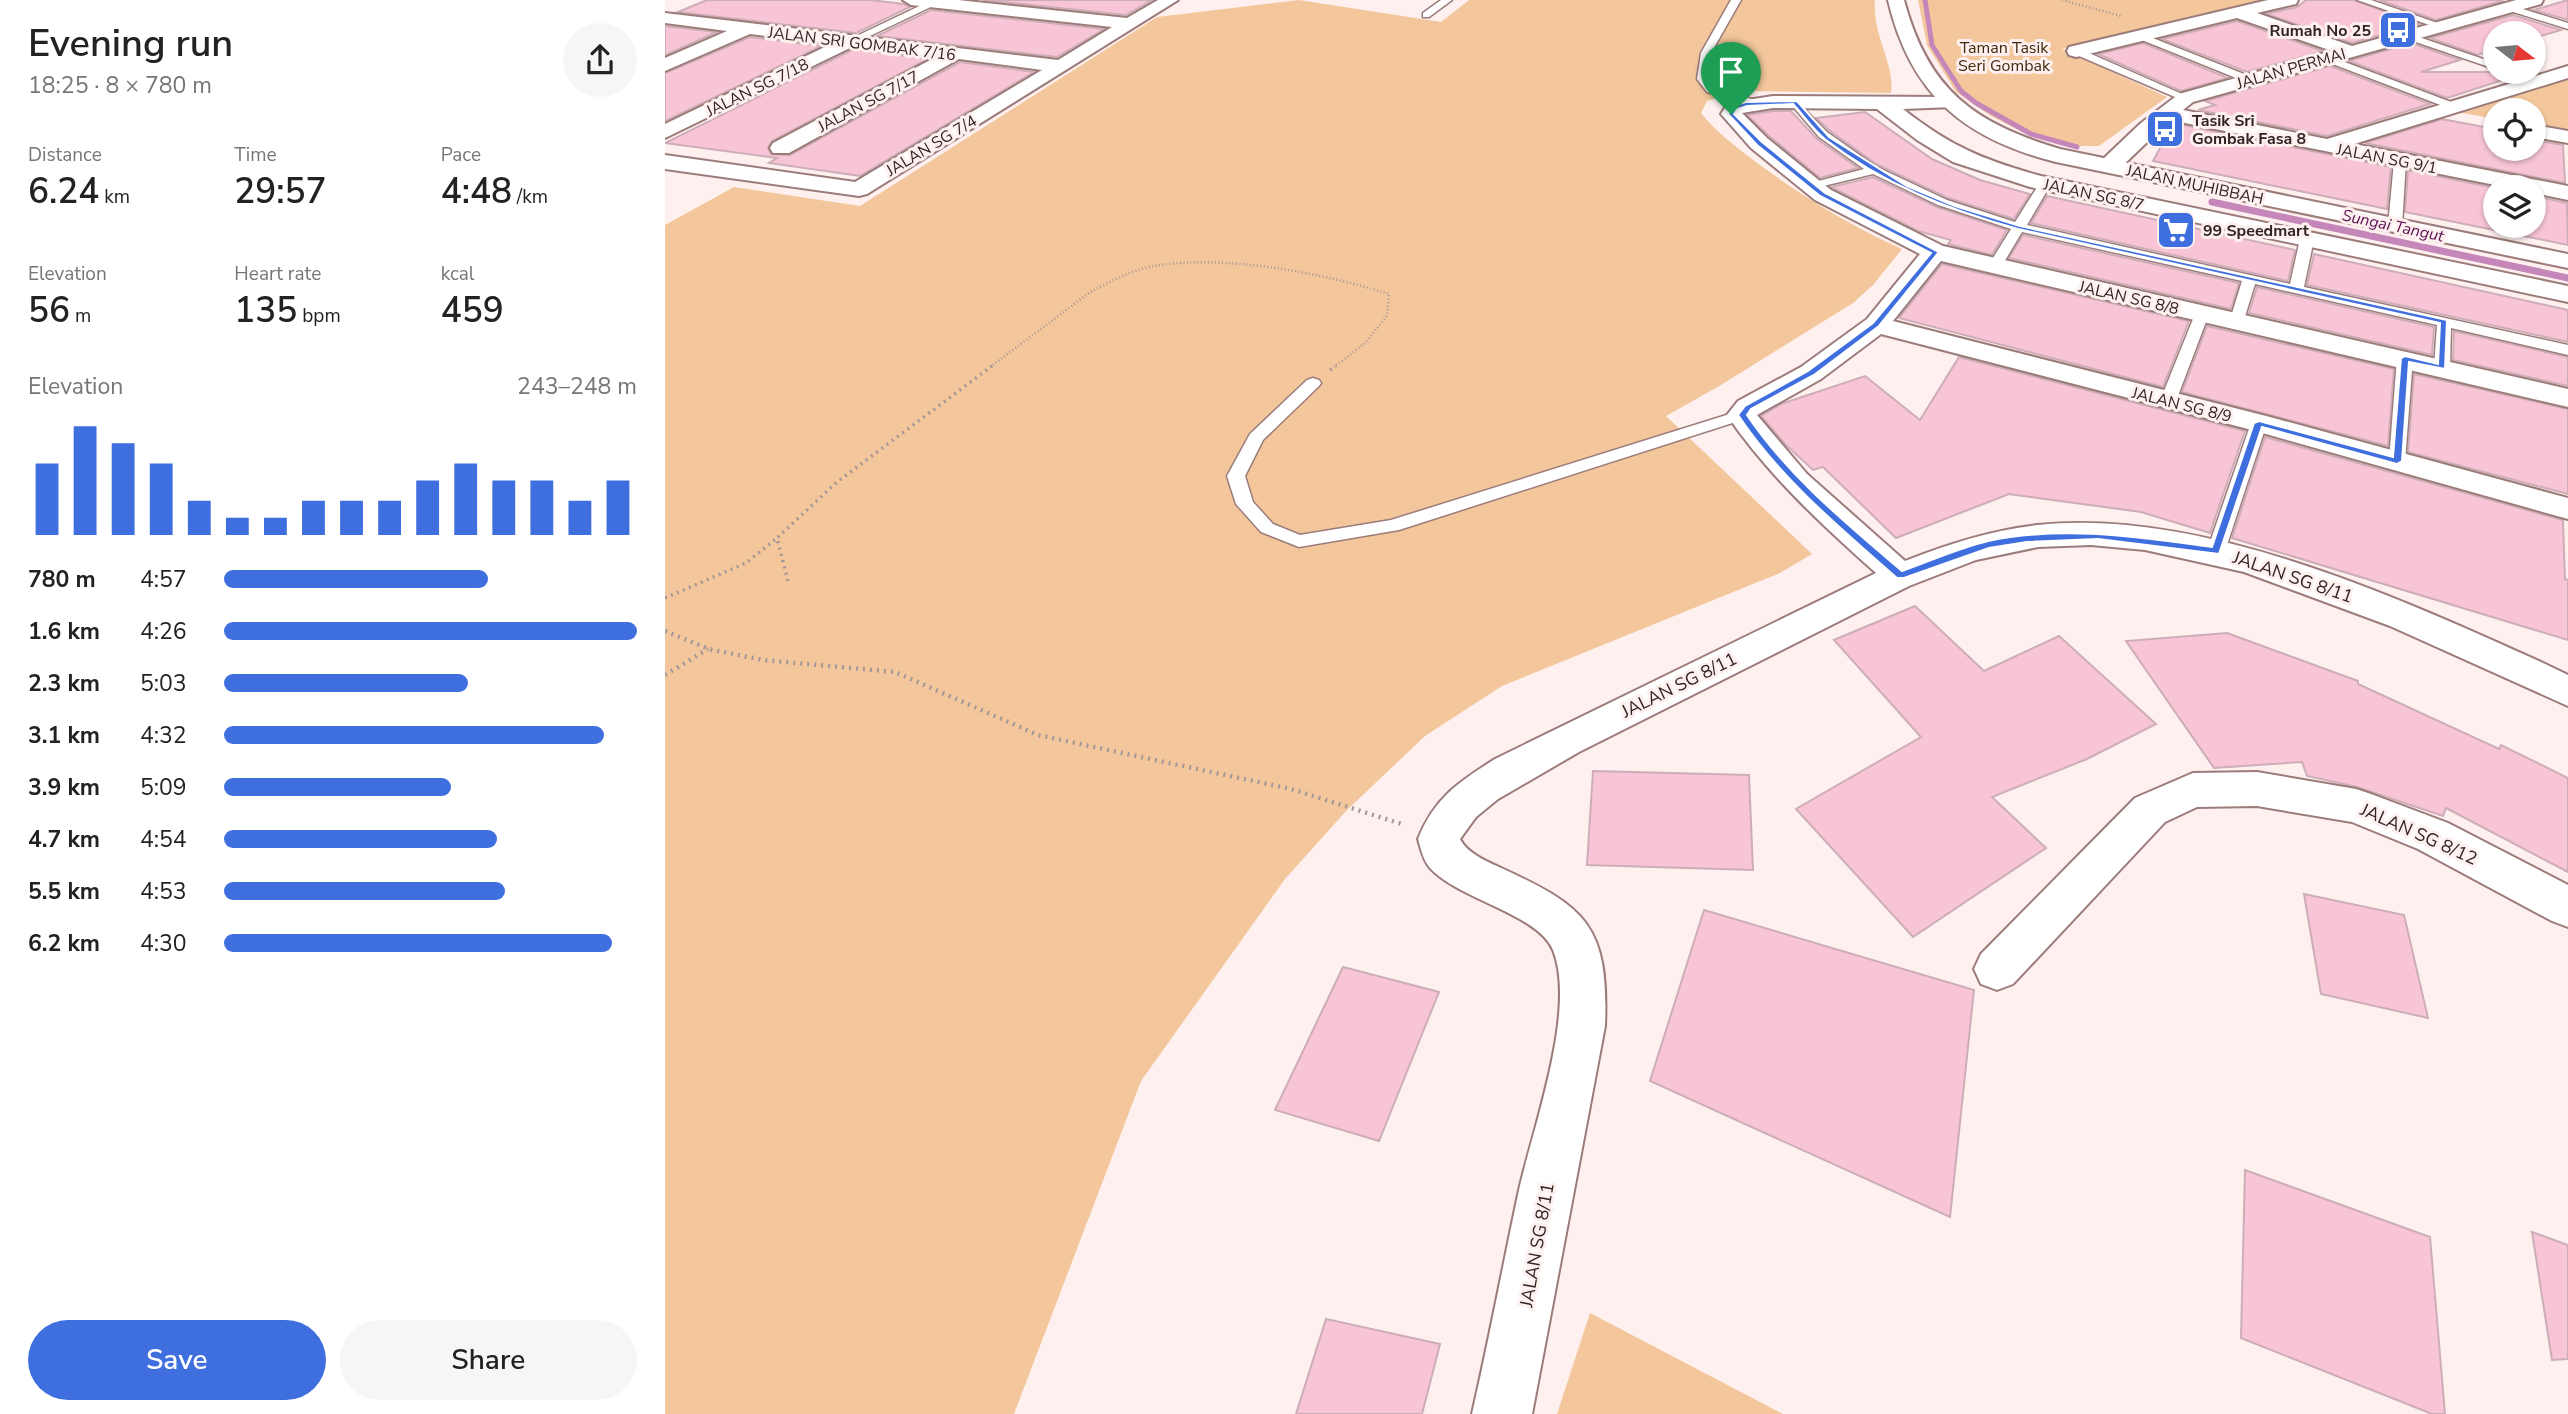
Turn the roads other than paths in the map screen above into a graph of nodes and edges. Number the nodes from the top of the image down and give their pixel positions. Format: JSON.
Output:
{"nodes":[{"id":1,"x":911,"y":0,"type":"edge"},
{"id":2,"x":1056,"y":0,"type":"edge"},
{"id":3,"x":1170,"y":0,"type":"edge"},
{"id":4,"x":1447,"y":0,"type":"edge"},
{"id":5,"x":1737,"y":0,"type":"edge"},
{"id":6,"x":1896,"y":0,"type":"edge"},
{"id":7,"x":2290,"y":0,"type":"edge"},
{"id":8,"x":2362,"y":0,"type":"edge"},
{"id":9,"x":2535,"y":0,"type":"edge"},
{"id":10,"x":934,"y":1,"type":"edge"},
{"id":11,"x":685,"y":4,"type":"dead end"},
{"id":12,"x":2510,"y":8,"type":"junction"},
{"id":13,"x":665,"y":12,"type":"edge"},
{"id":14,"x":1033,"y":13,"type":"junction"},
{"id":15,"x":2240,"y":13,"type":"junction"},
{"id":16,"x":1426,"y":15,"type":"dead end"},
{"id":17,"x":665,"y":18,"type":"edge"},
{"id":18,"x":1130,"y":23,"type":"junction"},
{"id":19,"x":2568,"y":26,"type":"edge"},
{"id":20,"x":2444,"y":27,"type":"junction"},
{"id":21,"x":746,"y":28,"type":"junction"},
{"id":22,"x":2140,"y":36,"type":"junction"},
{"id":23,"x":2407,"y":36,"type":"junction"},
{"id":24,"x":849,"y":42,"type":"junction"},
{"id":25,"x":2076,"y":51,"type":"joint"},
{"id":26,"x":2349,"y":51,"type":"junction"},
{"id":27,"x":955,"y":54,"type":"junction"},
{"id":28,"x":2326,"y":58,"type":"junction"},
{"id":29,"x":2483,"y":62,"type":"edge"},
{"id":30,"x":665,"y":65,"type":"edge"},
{"id":31,"x":1060,"y":66,"type":"junction"},
{"id":32,"x":2568,"y":72,"type":"edge"},
{"id":33,"x":2546,"y":79,"type":"edge"},
{"id":34,"x":2250,"y":80,"type":"junction"},
{"id":35,"x":2531,"y":84,"type":"edge"},
{"id":36,"x":2186,"y":98,"type":"junction"},
{"id":37,"x":1795,"y":103,"type":"junction"},
{"id":38,"x":1947,"y":103,"type":"junction"},
{"id":39,"x":1884,"y":104,"type":"junction"},
{"id":40,"x":1743,"y":107,"type":"junction"},
{"id":41,"x":2165,"y":113,"type":"junction"},
{"id":42,"x":2463,"y":113,"type":"junction"},
{"id":43,"x":665,"y":132,"type":"edge"},
{"id":44,"x":2546,"y":133,"type":"edge"},
{"id":45,"x":2568,"y":137,"type":"edge"},
{"id":46,"x":2323,"y":146,"type":"junction"},
{"id":47,"x":781,"y":148,"type":"dead end"},
{"id":48,"x":2400,"y":161,"type":"junction"},
{"id":49,"x":665,"y":162,"type":"edge"},
{"id":50,"x":2109,"y":166,"type":"junction"},
{"id":51,"x":1876,"y":170,"type":"junction"},
{"id":52,"x":2045,"y":184,"type":"junction"},
{"id":53,"x":1811,"y":187,"type":"junction"},
{"id":54,"x":2568,"y":193,"type":"edge"},
{"id":55,"x":2395,"y":226,"type":"junction"},
{"id":56,"x":2018,"y":227,"type":"junction"},
{"id":57,"x":2307,"y":239,"type":"junction"},
{"id":58,"x":1935,"y":252,"type":"junction"},
{"id":59,"x":2568,"y":261,"type":"edge"},
{"id":60,"x":1995,"y":266,"type":"junction"},
{"id":61,"x":2250,"y":279,"type":"junction"},
{"id":62,"x":2296,"y":290,"type":"junction"},
{"id":63,"x":2568,"y":294,"type":"edge"},
{"id":64,"x":2202,"y":314,"type":"junction"},
{"id":65,"x":2444,"y":322,"type":"junction"},
{"id":66,"x":2236,"y":323,"type":"junction"},
{"id":67,"x":1876,"y":325,"type":"junction"},
{"id":68,"x":2568,"y":350,"type":"edge"},
{"id":69,"x":2405,"y":358,"type":"junction"},
{"id":70,"x":2442,"y":367,"type":"junction"},
{"id":71,"x":1313,"y":383,"type":"road end"},
{"id":72,"x":2568,"y":398,"type":"edge"},
{"id":73,"x":2168,"y":401,"type":"junction"},
{"id":74,"x":1742,"y":415,"type":"junction"},
{"id":75,"x":2259,"y":423,"type":"junction"},
{"id":76,"x":2397,"y":461,"type":"junction"},
{"id":77,"x":2568,"y":509,"type":"edge"},
{"id":78,"x":2215,"y":551,"type":"junction"},
{"id":79,"x":1901,"y":576,"type":"junction"},
{"id":80,"x":2568,"y":692,"type":"edge"},
{"id":81,"x":2568,"y":908,"type":"edge"},
{"id":82,"x":1997,"y":969,"type":"dead end"},
{"id":83,"x":1502,"y":1414,"type":"edge"}],
"edges":[{"from":1,"to":10,"type":"street"},
{"from":2,"to":14,"type":"street"},
{"from":3,"to":18,"type":"street","name":"JALAN SG 7/4"},
{"from":4,"to":16,"type":"lane"},
{"from":5,"to":40,"type":"lane"},
{"from":6,"to":38,"type":"street","name":"JALAN MUHIBBAH"},
{"from":7,"to":15,"type":"street"},
{"from":8,"to":20,"type":"lane"},
{"from":9,"to":12,"type":"street","name":"JALAN PERMAI"},
{"from":10,"to":14,"type":"street"},
{"from":10,"to":24,"type":"lane"},
{"from":11,"to":13,"type":"street"},
{"from":12,"to":19,"type":"lane"},
{"from":12,"to":20,"type":"street","name":"JALAN PERMAI"},
{"from":14,"to":18,"type":"street"},
{"from":15,"to":22,"type":"street"},
{"from":15,"to":26,"type":"street"},
{"from":17,"to":21,"type":"street","name":"JALAN SRI GOMBAK 7/16"},
{"from":18,"to":31,"type":"street","name":"JALAN SG 7/4"},
{"from":20,"to":23,"type":"street","name":"JALAN PERMAI"},
{"from":21,"to":24,"type":"street","name":"JALAN SRI GOMBAK 7/16"},
{"from":21,"to":30,"type":"street"},
{"from":22,"to":25,"type":"street"},
{"from":22,"to":34,"type":"lane"},
{"from":23,"to":26,"type":"street","name":"JALAN PERMAI"},
{"from":23,"to":29,"type":"lane"},
{"from":24,"to":27,"type":"street","name":"JALAN SRI GOMBAK 7/16"},
{"from":24,"to":43,"type":"street","name":"JALAN SG 7/18"},
{"from":25,"to":36,"type":"lane"},
{"from":26,"to":28,"type":"street","name":"JALAN PERMAI"},
{"from":27,"to":31,"type":"street","name":"JALAN SRI GOMBAK 7/16"},
{"from":27,"to":47,"type":"street","name":"JALAN SG 7/17"},
{"from":28,"to":34,"type":"street","name":"JALAN PERMAI"},
{"from":28,"to":42,"type":"lane"},
{"from":31,"to":49,"type":"street","name":"JALAN SG 7/4"},
{"from":32,"to":33,"type":"street"},
{"from":34,"to":36,"type":"street","name":"JALAN PERMAI"},
{"from":35,"to":42,"type":"street"},
{"from":36,"to":41,"type":"street","name":"JALAN PERMAI"},
{"from":37,"to":39,"type":"street"},
{"from":37,"to":40,"type":"street"},
{"from":37,"to":51,"type":"lane"},
{"from":38,"to":39,"type":"street"},
{"from":38,"to":50,"type":"street","name":"JALAN MUHIBBAH"},
{"from":39,"to":52,"type":"street","name":"JALAN SG 8/7"},
{"from":40,"to":53,"type":"street","name":"JALAN SG 8/8"},
{"from":41,"to":46,"type":"street","name":"JALAN SG 9/1"},
{"from":41,"to":50,"type":"street","name":"JALAN PERMAI"},
{"from":42,"to":46,"type":"street"},
{"from":44,"to":45,"type":"street"},
{"from":46,"to":48,"type":"street","name":"JALAN SG 9/1"},
{"from":48,"to":54,"type":"street","name":"JALAN SG 9/1"},
{"from":48,"to":55,"type":"lane"},
{"from":50,"to":55,"type":"street","name":"JALAN MUHIBBAH"},
{"from":51,"to":53,"type":"lane"},
{"from":51,"to":56,"type":"lane"},
{"from":52,"to":56,"type":"lane"},
{"from":52,"to":57,"type":"street","name":"JALAN SG 8/7"},
{"from":53,"to":58,"type":"street","name":"JALAN SG 8/8"},
{"from":55,"to":59,"type":"street","name":"JALAN MUHIBBAH"},
{"from":56,"to":60,"type":"lane"},
{"from":56,"to":61,"type":"lane"},
{"from":57,"to":62,"type":"lane"},
{"from":57,"to":63,"type":"street","name":"JALAN SG 8/7"},
{"from":58,"to":60,"type":"street","name":"JALAN SG 8/8"},
{"from":58,"to":67,"type":"street"},
{"from":60,"to":64,"type":"street","name":"JALAN SG 8/8"},
{"from":61,"to":62,"type":"lane"},
{"from":61,"to":66,"type":"lane"},
{"from":62,"to":65,"type":"lane"},
{"from":64,"to":66,"type":"street","name":"JALAN SG 8/8"},
{"from":64,"to":73,"type":"lane"},
{"from":65,"to":68,"type":"lane"},
{"from":65,"to":70,"type":"lane"},
{"from":66,"to":69,"type":"street","name":"JALAN SG 8/8"},
{"from":67,"to":73,"type":"street","name":"JALAN SG 8/9"},
{"from":67,"to":74,"type":"street"},
{"from":69,"to":70,"type":"street","name":"JALAN SG 8/8"},
{"from":69,"to":76,"type":"lane"},
{"from":70,"to":72,"type":"street","name":"JALAN SG 8/8"},
{"from":71,"to":74,"type":"lane"},
{"from":73,"to":75,"type":"street","name":"JALAN SG 8/9"},
{"from":74,"to":79,"type":"street"},
{"from":75,"to":76,"type":"street","name":"JALAN SG 8/9"},
{"from":75,"to":78,"type":"lane"},
{"from":76,"to":77,"type":"street","name":"JALAN SG 8/9"},
{"from":78,"to":79,"type":"street","name":"JALAN SG 8/11"},
{"from":78,"to":80,"type":"street","name":"JALAN SG 8/11"},
{"from":79,"to":83,"type":"street","name":"JALAN SG 8/11"},
{"from":81,"to":82,"type":"street","name":"JALAN SG 8/12"}]}
